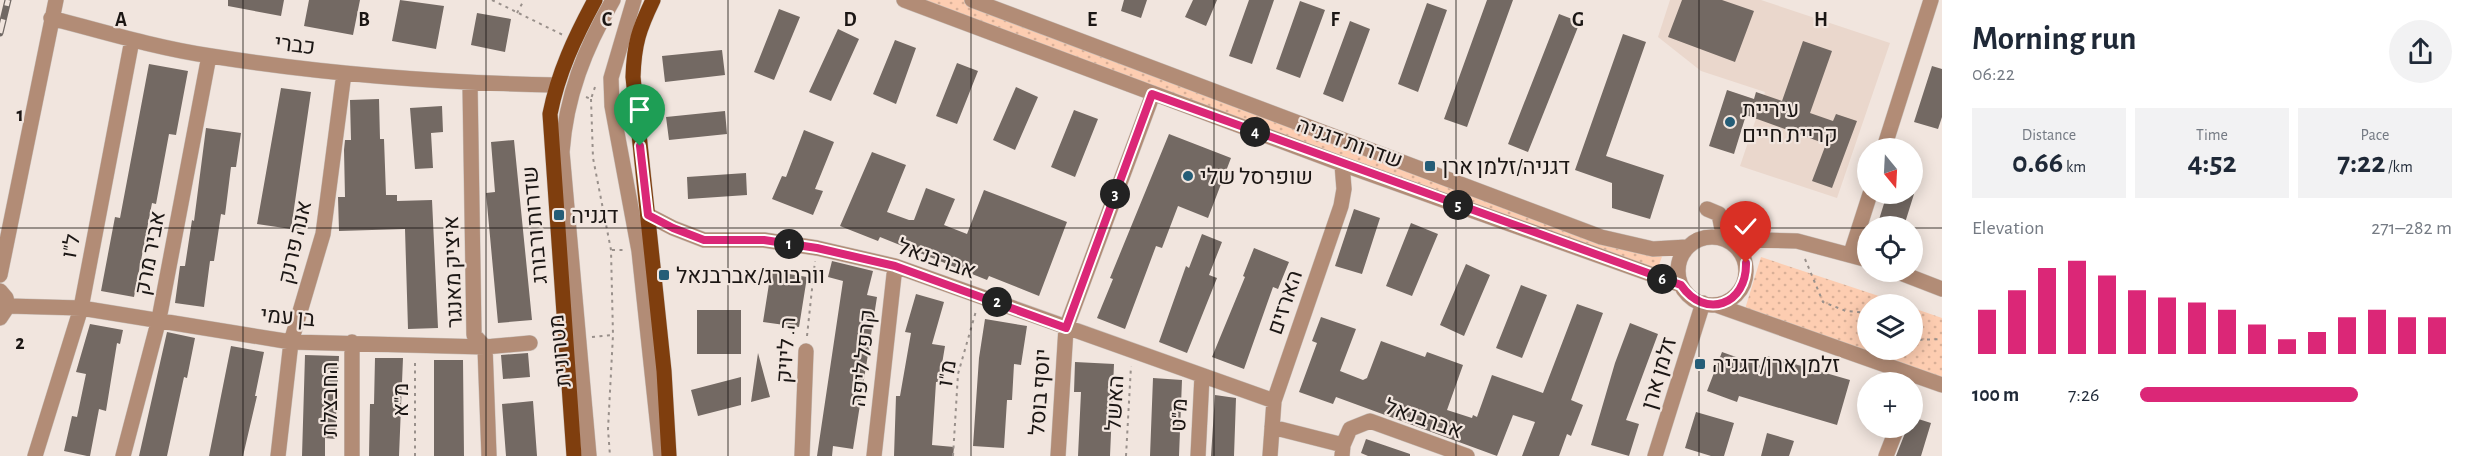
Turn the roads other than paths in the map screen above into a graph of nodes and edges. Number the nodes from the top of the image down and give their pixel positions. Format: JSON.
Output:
{"nodes":[{"id":1,"x":56,"y":0,"type":"edge"},
{"id":2,"x":595,"y":0,"type":"edge"},
{"id":3,"x":613,"y":0,"type":"edge"},
{"id":4,"x":634,"y":0,"type":"edge"},
{"id":5,"x":653,"y":0,"type":"edge"},
{"id":6,"x":904,"y":0,"type":"edge"},
{"id":7,"x":972,"y":0,"type":"edge"},
{"id":8,"x":1930,"y":0,"type":"edge"},
{"id":9,"x":51,"y":18,"type":"junction"},
{"id":10,"x":132,"y":40,"type":"junction"},
{"id":11,"x":209,"y":56,"type":"junction"},
{"id":12,"x":344,"y":73,"type":"junction"},
{"id":13,"x":470,"y":84,"type":"junction"},
{"id":14,"x":555,"y":85,"type":"junction"},
{"id":15,"x":1152,"y":94,"type":"junction"},
{"id":16,"x":1887,"y":138,"type":"edge"},
{"id":17,"x":1342,"y":164,"type":"junction"},
{"id":18,"x":1867,"y":204,"type":"edge"},
{"id":19,"x":1707,"y":209,"type":"dead end"},
{"id":20,"x":648,"y":215,"type":"junction"},
{"id":21,"x":1724,"y":239,"type":"junction"},
{"id":22,"x":1687,"y":247,"type":"junction"},
{"id":23,"x":1851,"y":254,"type":"junction"},
{"id":24,"x":1857,"y":256,"type":"edge"},
{"id":25,"x":895,"y":266,"type":"junction"},
{"id":26,"x":0,"y":275,"type":"edge"},
{"id":27,"x":1923,"y":281,"type":"edge"},
{"id":28,"x":1681,"y":285,"type":"junction"},
{"id":29,"x":1942,"y":288,"type":"edge"},
{"id":30,"x":0,"y":291,"type":"edge"},
{"id":31,"x":1709,"y":304,"type":"junction"},
{"id":32,"x":81,"y":308,"type":"junction"},
{"id":33,"x":4,"y":312,"type":"edge"},
{"id":34,"x":159,"y":319,"type":"junction"},
{"id":35,"x":1066,"y":328,"type":"junction"},
{"id":36,"x":291,"y":342,"type":"junction"},
{"id":37,"x":352,"y":342,"type":"junction"},
{"id":38,"x":530,"y":343,"type":"dead end"},
{"id":39,"x":484,"y":347,"type":"junction"},
{"id":40,"x":806,"y":351,"type":"road end"},
{"id":41,"x":1892,"y":372,"type":"edge"},
{"id":42,"x":1202,"y":376,"type":"junction"},
{"id":43,"x":1923,"y":382,"type":"edge"},
{"id":44,"x":1942,"y":385,"type":"edge"},
{"id":45,"x":1274,"y":401,"type":"junction"},
{"id":46,"x":1272,"y":427,"type":"junction"},
{"id":47,"x":1893,"y":438,"type":"edge"},
{"id":48,"x":1343,"y":451,"type":"edge"},
{"id":49,"x":35,"y":456,"type":"edge"},
{"id":50,"x":123,"y":456,"type":"edge"},
{"id":51,"x":278,"y":456,"type":"edge"},
{"id":52,"x":351,"y":456,"type":"edge"},
{"id":53,"x":489,"y":456,"type":"edge"},
{"id":54,"x":574,"y":456,"type":"edge"},
{"id":55,"x":589,"y":456,"type":"edge"},
{"id":56,"x":661,"y":456,"type":"edge"},
{"id":57,"x":669,"y":456,"type":"edge"},
{"id":58,"x":802,"y":456,"type":"edge"},
{"id":59,"x":874,"y":456,"type":"edge"},
{"id":60,"x":1058,"y":456,"type":"edge"},
{"id":61,"x":1198,"y":456,"type":"edge"},
{"id":62,"x":1270,"y":456,"type":"edge"},
{"id":63,"x":1467,"y":456,"type":"edge"},
{"id":64,"x":1655,"y":456,"type":"edge"},
{"id":65,"x":1886,"y":456,"type":"edge"}],
"edges":[{"from":1,"to":9,"type":"street"},
{"from":2,"to":14,"type":"main road","name":"שדרות ורבורג"},
{"from":3,"to":55,"type":"street","name":"מטרונית"},
{"from":4,"to":56,"type":"street"},
{"from":5,"to":20,"type":"main road"},
{"from":6,"to":15,"type":"street","name":"שדרות דגניה"},
{"from":7,"to":22,"type":"street","name":"שדרות דגניה"},
{"from":8,"to":16,"type":"street"},
{"from":9,"to":10,"type":"street","name":"כברי"},
{"from":9,"to":26,"type":"street"},
{"from":10,"to":11,"type":"street","name":"כברי"},
{"from":10,"to":32,"type":"street","name":"ל\"ו"},
{"from":11,"to":12,"type":"street","name":"כברי"},
{"from":11,"to":34,"type":"street","name":"אביר מרק"},
{"from":12,"to":13,"type":"street","name":"כברי"},
{"from":12,"to":36,"type":"street","name":"אנה פרנק"},
{"from":13,"to":14,"type":"street","name":"כברי"},
{"from":13,"to":39,"type":"street","name":"איציק מאנגר"},
{"from":14,"to":54,"type":"main road","name":"שדרות ורבורג"},
{"from":15,"to":17,"type":"street","name":"שדרות דגניה"},
{"from":15,"to":35,"type":"street","name":"יוסף בוסל"},
{"from":17,"to":28,"type":"street","name":"שדרות דגניה"},
{"from":17,"to":45,"type":"street","name":"הארזים"},
{"from":18,"to":23,"type":"street"},
{"from":19,"to":21,"type":"street"},
{"from":20,"to":25,"type":"street","name":"אברבנאל"},
{"from":20,"to":57,"type":"main road"},
{"from":21,"to":22,"type":"street","name":"שדרות דגניה"},
{"from":21,"to":23,"type":"street","name":"שדרות דגניה"},
{"from":21,"to":31,"type":"street"},
{"from":22,"to":28,"type":"street"},
{"from":23,"to":24,"type":"street","name":"שדרות דגניה"},
{"from":25,"to":35,"type":"street","name":"אברבנאל"},
{"from":25,"to":59,"type":"street","name":"קרפל ליפה"},
{"from":27,"to":29,"type":"street"},
{"from":28,"to":31,"type":"street","name":"שדרות דגניה"},
{"from":30,"to":33,"type":"street"},
{"from":31,"to":41,"type":"street","name":"שדרות דגניה"},
{"from":31,"to":64,"type":"street","name":"זלמן ארן"},
{"from":32,"to":33,"type":"street","name":"בן עמי"},
{"from":32,"to":34,"type":"street","name":"בן עמי"},
{"from":32,"to":49,"type":"street","name":"ל\"ו"},
{"from":34,"to":36,"type":"street","name":"בן עמי"},
{"from":34,"to":50,"type":"street","name":"אביר מרק"},
{"from":35,"to":42,"type":"street","name":"אברבנאל"},
{"from":35,"to":60,"type":"street","name":"יוסף בוסל"},
{"from":36,"to":37,"type":"street","name":"בן עמי"},
{"from":36,"to":51,"type":"street","name":"אנה פרנק"},
{"from":37,"to":39,"type":"street","name":"בן עמי"},
{"from":37,"to":52,"type":"street","name":"החבצלת"},
{"from":38,"to":39,"type":"street","name":"בן עמי"},
{"from":39,"to":53,"type":"street","name":"איציק מאנגר"},
{"from":40,"to":58,"type":"street","name":"ה. ליויק"},
{"from":42,"to":45,"type":"street","name":"אברבנאל"},
{"from":42,"to":61,"type":"street","name":"מ\"ט"},
{"from":43,"to":44,"type":"street","name":"שדרות דגניה"},
{"from":45,"to":46,"type":"street","name":"הארזים"},
{"from":46,"to":48,"type":"street","name":"אברבנאל"},
{"from":46,"to":62,"type":"street","name":"הארזים"},
{"from":47,"to":65,"type":"street"},
{"from":48,"to":63,"type":"street","name":"אברבנאל"}]}
